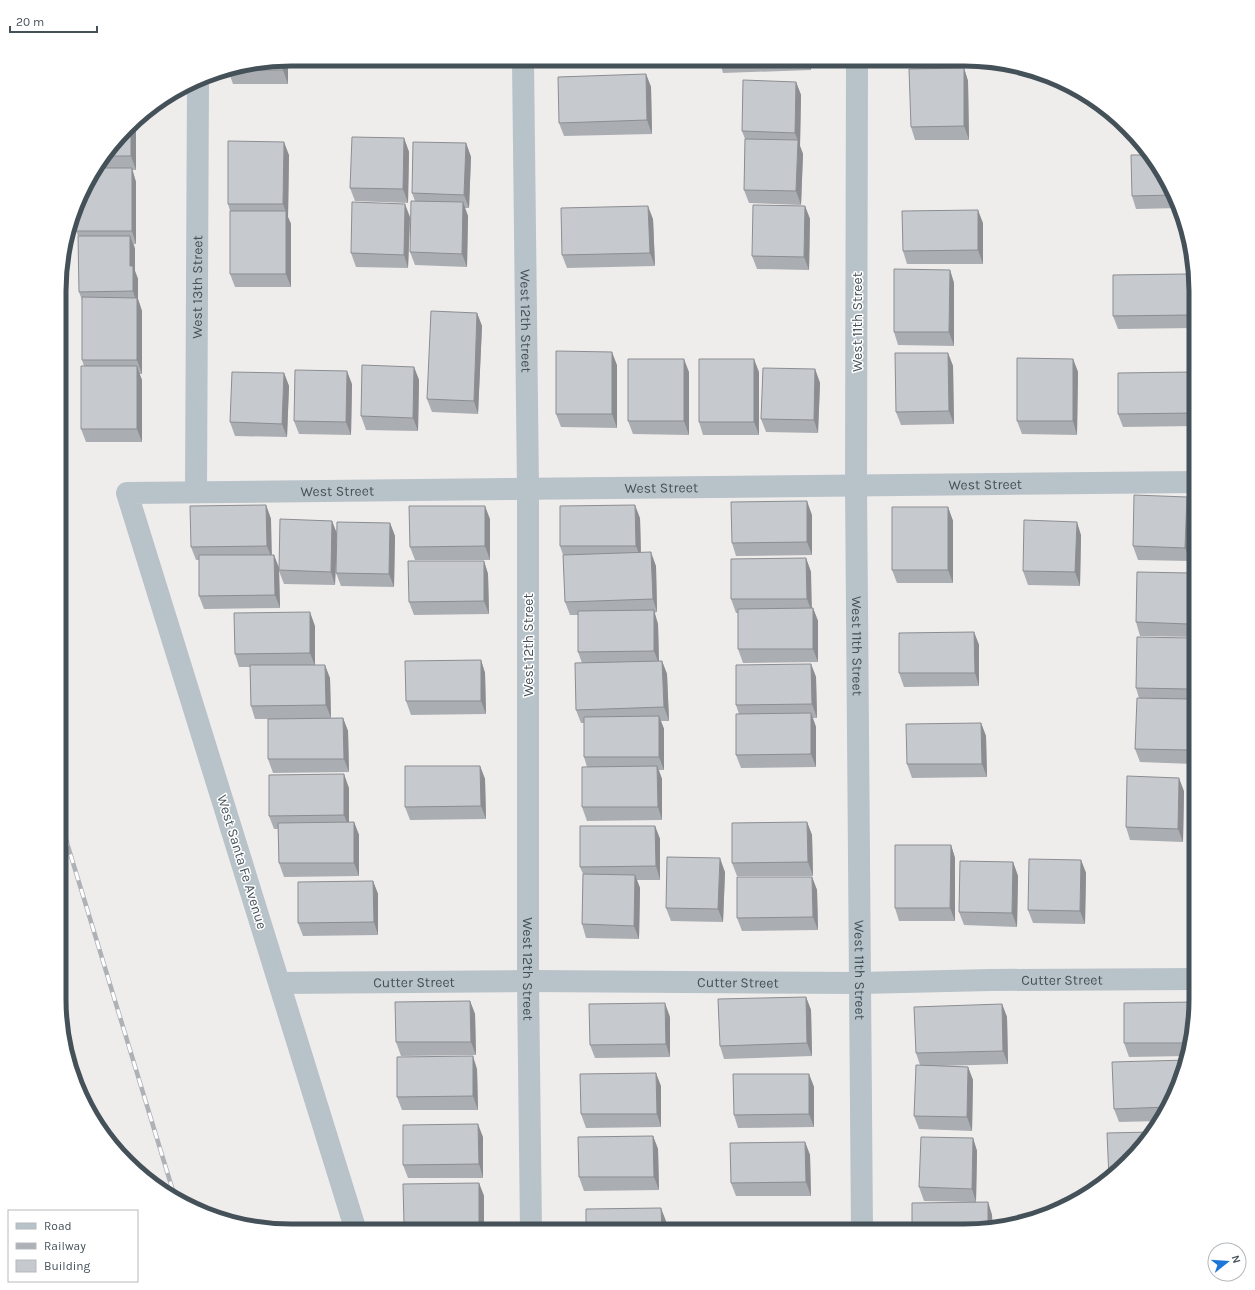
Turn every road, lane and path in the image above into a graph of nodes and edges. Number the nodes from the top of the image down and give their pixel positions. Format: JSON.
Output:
{"nodes":[{"id":1,"x":523,"y":66,"type":"edge"},
{"id":2,"x":857,"y":66,"type":"edge"},
{"id":3,"x":198,"y":86,"type":"edge"},
{"id":4,"x":1189,"y":482,"type":"edge"},
{"id":5,"x":856,"y":485,"type":"junction"},
{"id":6,"x":528,"y":489,"type":"junction"},
{"id":7,"x":196,"y":492,"type":"junction"},
{"id":8,"x":127,"y":493,"type":"joint"},
{"id":9,"x":1189,"y":978,"type":"edge"},
{"id":10,"x":528,"y":981,"type":"junction"},
{"id":11,"x":280,"y":983,"type":"junction"},
{"id":12,"x":860,"y":983,"type":"junction"},
{"id":13,"x":354,"y":1224,"type":"edge"},
{"id":14,"x":531,"y":1224,"type":"edge"},
{"id":15,"x":862,"y":1224,"type":"edge"}],
"edges":[{"from":1,"to":6,"type":"street","name":"West 12th Street"},
{"from":2,"to":5,"type":"street","name":"West 11th Street"},
{"from":3,"to":7,"type":"street","name":"West 13th Street"},
{"from":4,"to":5,"type":"street","name":"West Street"},
{"from":5,"to":6,"type":"street","name":"West Street"},
{"from":5,"to":12,"type":"street","name":"West 11th Street"},
{"from":6,"to":7,"type":"street","name":"West Street"},
{"from":6,"to":10,"type":"street","name":"West 12th Street"},
{"from":7,"to":8,"type":"street","name":"West Street"},
{"from":8,"to":11,"type":"street","name":"West Santa Fe Avenue"},
{"from":9,"to":12,"type":"street","name":"Cutter Street"},
{"from":10,"to":11,"type":"street","name":"Cutter Street"},
{"from":10,"to":12,"type":"street","name":"Cutter Street"},
{"from":10,"to":14,"type":"street","name":"West 12th Street"},
{"from":11,"to":13,"type":"street","name":"West Santa Fe Avenue"},
{"from":12,"to":15,"type":"street","name":"West 11th Street"}]}
